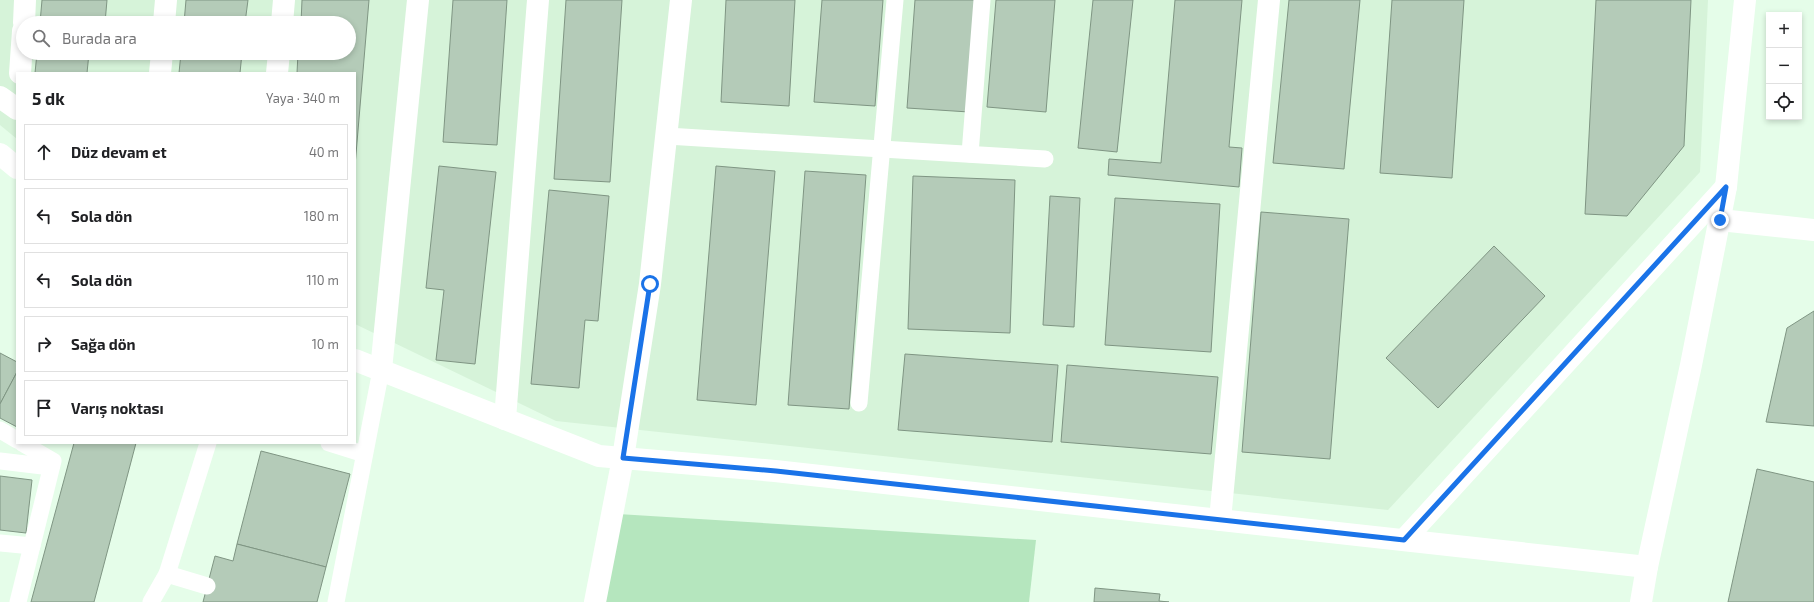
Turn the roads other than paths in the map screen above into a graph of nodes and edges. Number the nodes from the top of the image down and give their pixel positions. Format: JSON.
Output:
{"nodes":[{"id":1,"x":25,"y":0,"type":"edge"},
{"id":2,"x":166,"y":0,"type":"edge"},
{"id":3,"x":284,"y":0,"type":"edge"},
{"id":4,"x":418,"y":0,"type":"edge"},
{"id":5,"x":538,"y":0,"type":"edge"},
{"id":6,"x":681,"y":0,"type":"edge"},
{"id":7,"x":895,"y":0,"type":"edge"},
{"id":8,"x":982,"y":0,"type":"edge"},
{"id":9,"x":1269,"y":0,"type":"edge"},
{"id":10,"x":1745,"y":0,"type":"edge"},
{"id":11,"x":24,"y":16,"type":"edge"},
{"id":12,"x":165,"y":16,"type":"edge"},
{"id":13,"x":283,"y":16,"type":"edge"},
{"id":14,"x":21,"y":60,"type":"edge"},
{"id":15,"x":161,"y":60,"type":"edge"},
{"id":16,"x":278,"y":60,"type":"edge"},
{"id":17,"x":20,"y":72,"type":"edge"},
{"id":18,"x":160,"y":72,"type":"edge"},
{"id":19,"x":277,"y":72,"type":"edge"},
{"id":20,"x":0,"y":97,"type":"edge"},
{"id":21,"x":16,"y":108,"type":"edge"},
{"id":22,"x":667,"y":136,"type":"junction"},
{"id":23,"x":882,"y":149,"type":"junction"},
{"id":24,"x":0,"y":154,"type":"edge"},
{"id":25,"x":970,"y":154,"type":"junction"},
{"id":26,"x":1045,"y":159,"type":"dead end"},
{"id":27,"x":16,"y":167,"type":"edge"},
{"id":28,"x":1726,"y":187,"type":"junction"},
{"id":29,"x":1720,"y":220,"type":"junction"},
{"id":30,"x":1814,"y":230,"type":"edge"},
{"id":31,"x":356,"y":360,"type":"edge"},
{"id":32,"x":381,"y":370,"type":"junction"},
{"id":33,"x":859,"y":403,"type":"dead end"},
{"id":34,"x":505,"y":419,"type":"junction"},
{"id":35,"x":0,"y":430,"type":"edge"},
{"id":36,"x":16,"y":439,"type":"edge"},
{"id":37,"x":24,"y":444,"type":"edge"},
{"id":38,"x":208,"y":444,"type":"edge"},
{"id":39,"x":331,"y":444,"type":"edge"},
{"id":40,"x":364,"y":454,"type":"junction"},
{"id":41,"x":623,"y":458,"type":"junction"},
{"id":42,"x":0,"y":461,"type":"edge"},
{"id":43,"x":51,"y":467,"type":"junction"},
{"id":44,"x":1220,"y":520,"type":"junction"},
{"id":45,"x":1404,"y":540,"type":"junction"},
{"id":46,"x":0,"y":543,"type":"edge"},
{"id":47,"x":32,"y":546,"type":"junction"},
{"id":48,"x":1647,"y":567,"type":"junction"},
{"id":49,"x":166,"y":574,"type":"junction"},
{"id":50,"x":207,"y":586,"type":"dead end"},
{"id":51,"x":18,"y":602,"type":"edge"},
{"id":52,"x":151,"y":602,"type":"edge"},
{"id":53,"x":336,"y":602,"type":"edge"},
{"id":54,"x":595,"y":602,"type":"edge"},
{"id":55,"x":1641,"y":602,"type":"edge"}],
"edges":[{"from":1,"to":11,"type":"street"},
{"from":2,"to":12,"type":"street"},
{"from":3,"to":13,"type":"street"},
{"from":4,"to":32,"type":"street"},
{"from":5,"to":34,"type":"street"},
{"from":6,"to":22,"type":"street"},
{"from":7,"to":23,"type":"lane"},
{"from":8,"to":25,"type":"lane"},
{"from":9,"to":44,"type":"street"},
{"from":10,"to":28,"type":"street"},
{"from":14,"to":17,"type":"street"},
{"from":15,"to":18,"type":"street"},
{"from":16,"to":19,"type":"street"},
{"from":20,"to":21,"type":"street"},
{"from":22,"to":23,"type":"lane"},
{"from":22,"to":41,"type":"street"},
{"from":23,"to":25,"type":"lane"},
{"from":23,"to":33,"type":"lane"},
{"from":24,"to":27,"type":"street"},
{"from":25,"to":26,"type":"lane"},
{"from":28,"to":29,"type":"street"},
{"from":28,"to":45,"type":"street"},
{"from":29,"to":30,"type":"street"},
{"from":29,"to":48,"type":"street"},
{"from":31,"to":32,"type":"street"},
{"from":32,"to":34,"type":"street"},
{"from":32,"to":40,"type":"lane"},
{"from":34,"to":41,"type":"street"},
{"from":35,"to":36,"type":"lane"},
{"from":37,"to":43,"type":"lane"},
{"from":38,"to":49,"type":"lane"},
{"from":39,"to":40,"type":"lane"},
{"from":40,"to":53,"type":"lane"},
{"from":41,"to":44,"type":"street"},
{"from":41,"to":54,"type":"street"},
{"from":42,"to":43,"type":"lane"},
{"from":43,"to":47,"type":"lane"},
{"from":44,"to":45,"type":"street"},
{"from":45,"to":48,"type":"street"},
{"from":46,"to":47,"type":"lane"},
{"from":47,"to":51,"type":"lane"},
{"from":48,"to":55,"type":"street"},
{"from":49,"to":50,"type":"lane"},
{"from":49,"to":52,"type":"lane"}]}
